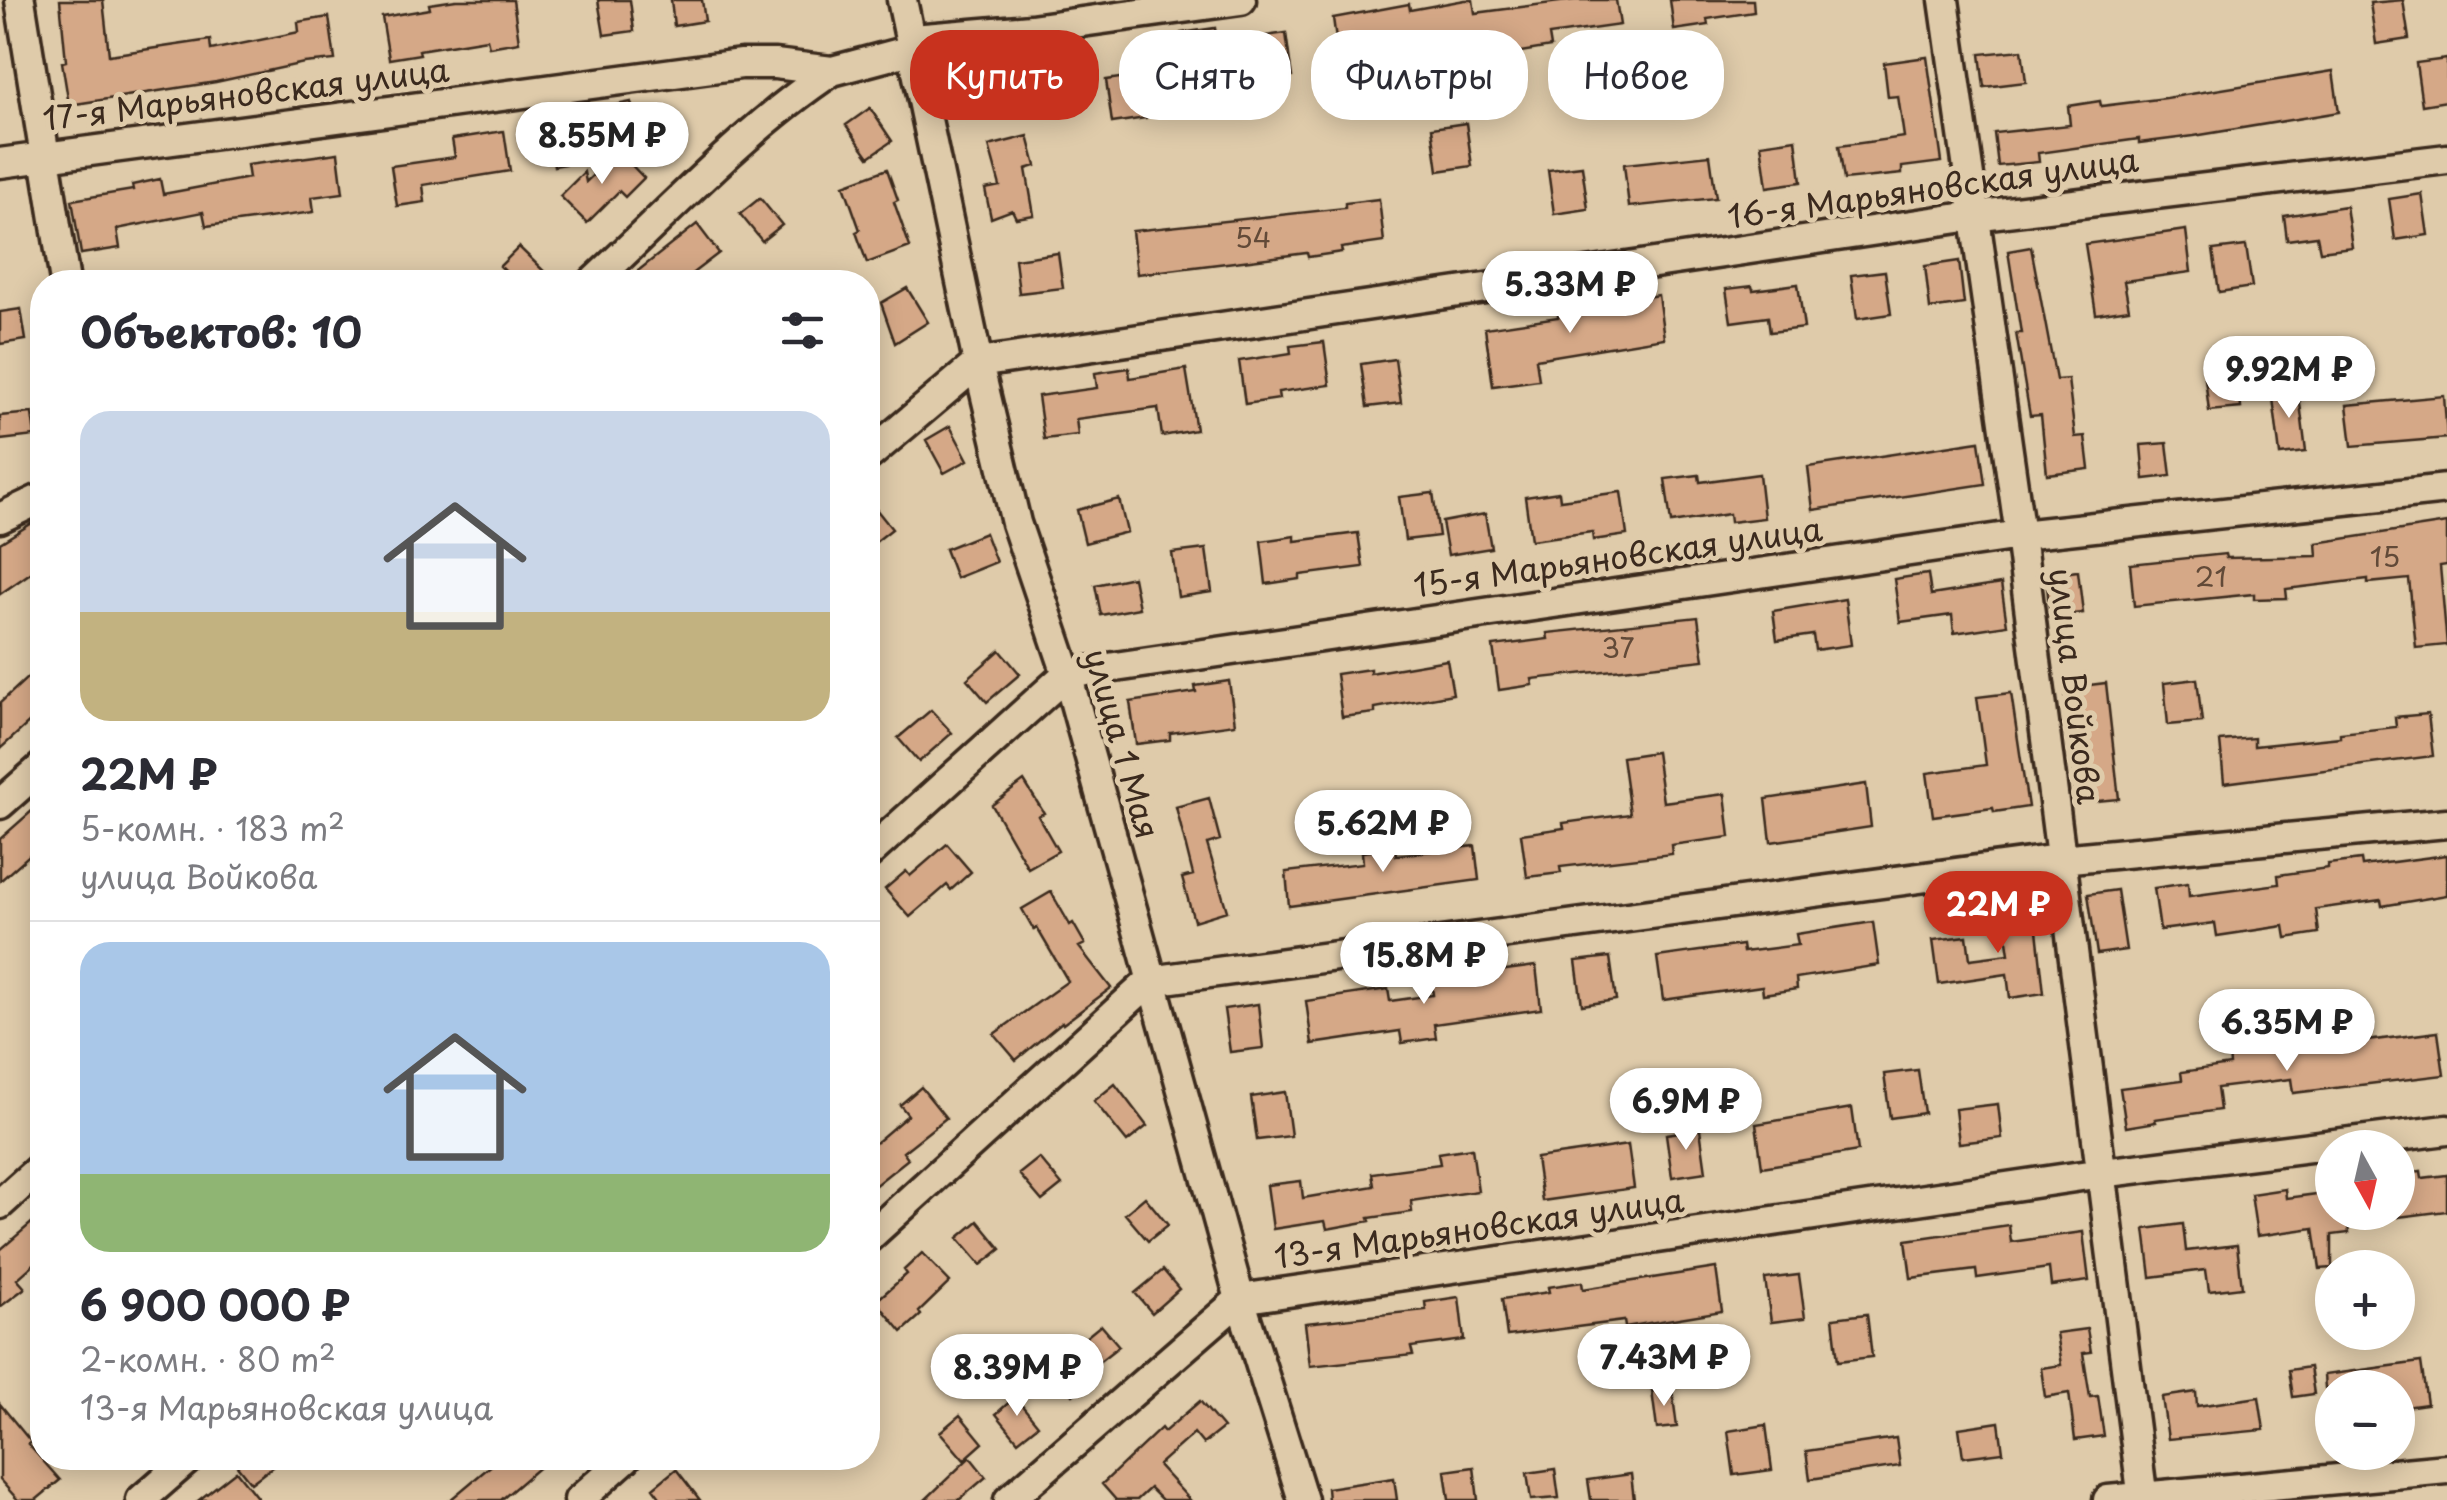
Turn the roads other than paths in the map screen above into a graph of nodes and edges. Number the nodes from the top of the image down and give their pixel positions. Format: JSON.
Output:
{"nodes":[{"id":1,"x":20,"y":0,"type":"edge"},
{"id":2,"x":902,"y":0,"type":"edge"},
{"id":3,"x":1242,"y":0,"type":"edge"},
{"id":4,"x":1944,"y":0,"type":"edge"},
{"id":5,"x":910,"y":30,"type":"edge"},
{"id":6,"x":1023,"y":30,"type":"edge"},
{"id":7,"x":910,"y":45,"type":"edge"},
{"id":8,"x":832,"y":71,"type":"junction"},
{"id":9,"x":929,"y":120,"type":"edge"},
{"id":10,"x":47,"y":156,"type":"junction"},
{"id":11,"x":2447,"y":159,"type":"edge"},
{"id":12,"x":0,"y":163,"type":"edge"},
{"id":13,"x":1973,"y":216,"type":"junction"},
{"id":14,"x":63,"y":270,"type":"edge"},
{"id":15,"x":606,"y":270,"type":"edge"},
{"id":16,"x":978,"y":363,"type":"junction"},
{"id":17,"x":880,"y":446,"type":"edge"},
{"id":18,"x":2447,"y":489,"type":"edge"},
{"id":19,"x":30,"y":504,"type":"edge"},
{"id":20,"x":0,"y":518,"type":"edge"},
{"id":21,"x":2020,"y":535,"type":"junction"},
{"id":22,"x":1067,"y":674,"type":"junction"},
{"id":23,"x":30,"y":778,"type":"edge"},
{"id":24,"x":0,"y":804,"type":"edge"},
{"id":25,"x":2447,"y":822,"type":"edge"},
{"id":26,"x":880,"y":843,"type":"edge"},
{"id":27,"x":2060,"y":859,"type":"junction"},
{"id":28,"x":1150,"y":981,"type":"junction"},
{"id":29,"x":2447,"y":1130,"type":"edge"},
{"id":30,"x":2102,"y":1174,"type":"junction"},
{"id":31,"x":30,"y":1177,"type":"edge"},
{"id":32,"x":0,"y":1204,"type":"edge"},
{"id":33,"x":880,"y":1227,"type":"edge"},
{"id":34,"x":1240,"y":1299,"type":"junction"},
{"id":35,"x":175,"y":1470,"type":"edge"},
{"id":36,"x":2447,"y":1470,"type":"edge"},
{"id":37,"x":2143,"y":1498,"type":"edge"},
{"id":38,"x":141,"y":1500,"type":"edge"},
{"id":39,"x":1009,"y":1500,"type":"edge"},
{"id":40,"x":1303,"y":1500,"type":"edge"},
{"id":41,"x":2108,"y":1500,"type":"edge"}],
"edges":[{"from":1,"to":10,"type":"street"},
{"from":2,"to":5,"type":"street","name":"улица 1 Мая"},
{"from":3,"to":6,"type":"street","name":"17-я Марьяновская улица"},
{"from":4,"to":13,"type":"street","name":"улица Войкова"},
{"from":7,"to":8,"type":"street","name":"17-я Марьяновская улица"},
{"from":8,"to":10,"type":"street","name":"17-я Марьяновская улица"},
{"from":8,"to":15,"type":"street"},
{"from":9,"to":16,"type":"street","name":"улица 1 Мая"},
{"from":10,"to":12,"type":"street","name":"17-я Марьяновская улица"},
{"from":10,"to":14,"type":"street"},
{"from":11,"to":13,"type":"street","name":"16-я Марьяновская улица"},
{"from":13,"to":16,"type":"street","name":"16-я Марьяновская улица"},
{"from":13,"to":21,"type":"street","name":"улица Войкова"},
{"from":16,"to":17,"type":"street"},
{"from":16,"to":22,"type":"street","name":"улица 1 Мая"},
{"from":18,"to":21,"type":"street","name":"15-я Марьяновская улица"},
{"from":19,"to":20,"type":"street"},
{"from":21,"to":22,"type":"street","name":"15-я Марьяновская улица"},
{"from":21,"to":27,"type":"street","name":"улица Войкова"},
{"from":22,"to":26,"type":"street"},
{"from":22,"to":28,"type":"street","name":"улица 1 Мая"},
{"from":23,"to":24,"type":"street"},
{"from":25,"to":27,"type":"street"},
{"from":27,"to":28,"type":"street"},
{"from":27,"to":30,"type":"street","name":"улица Войкова"},
{"from":28,"to":33,"type":"street"},
{"from":28,"to":34,"type":"street","name":"улица 1 Мая"},
{"from":29,"to":30,"type":"street","name":"13-я Марьяновская улица"},
{"from":30,"to":34,"type":"street","name":"13-я Марьяновская улица"},
{"from":30,"to":37,"type":"street","name":"улица Войкова"},
{"from":31,"to":32,"type":"street"},
{"from":34,"to":39,"type":"street","name":"13-я Марьяновская улица"},
{"from":34,"to":40,"type":"street","name":"улица 1 Мая"},
{"from":35,"to":38,"type":"street"},
{"from":36,"to":37,"type":"street"},
{"from":37,"to":41,"type":"street"}]}
